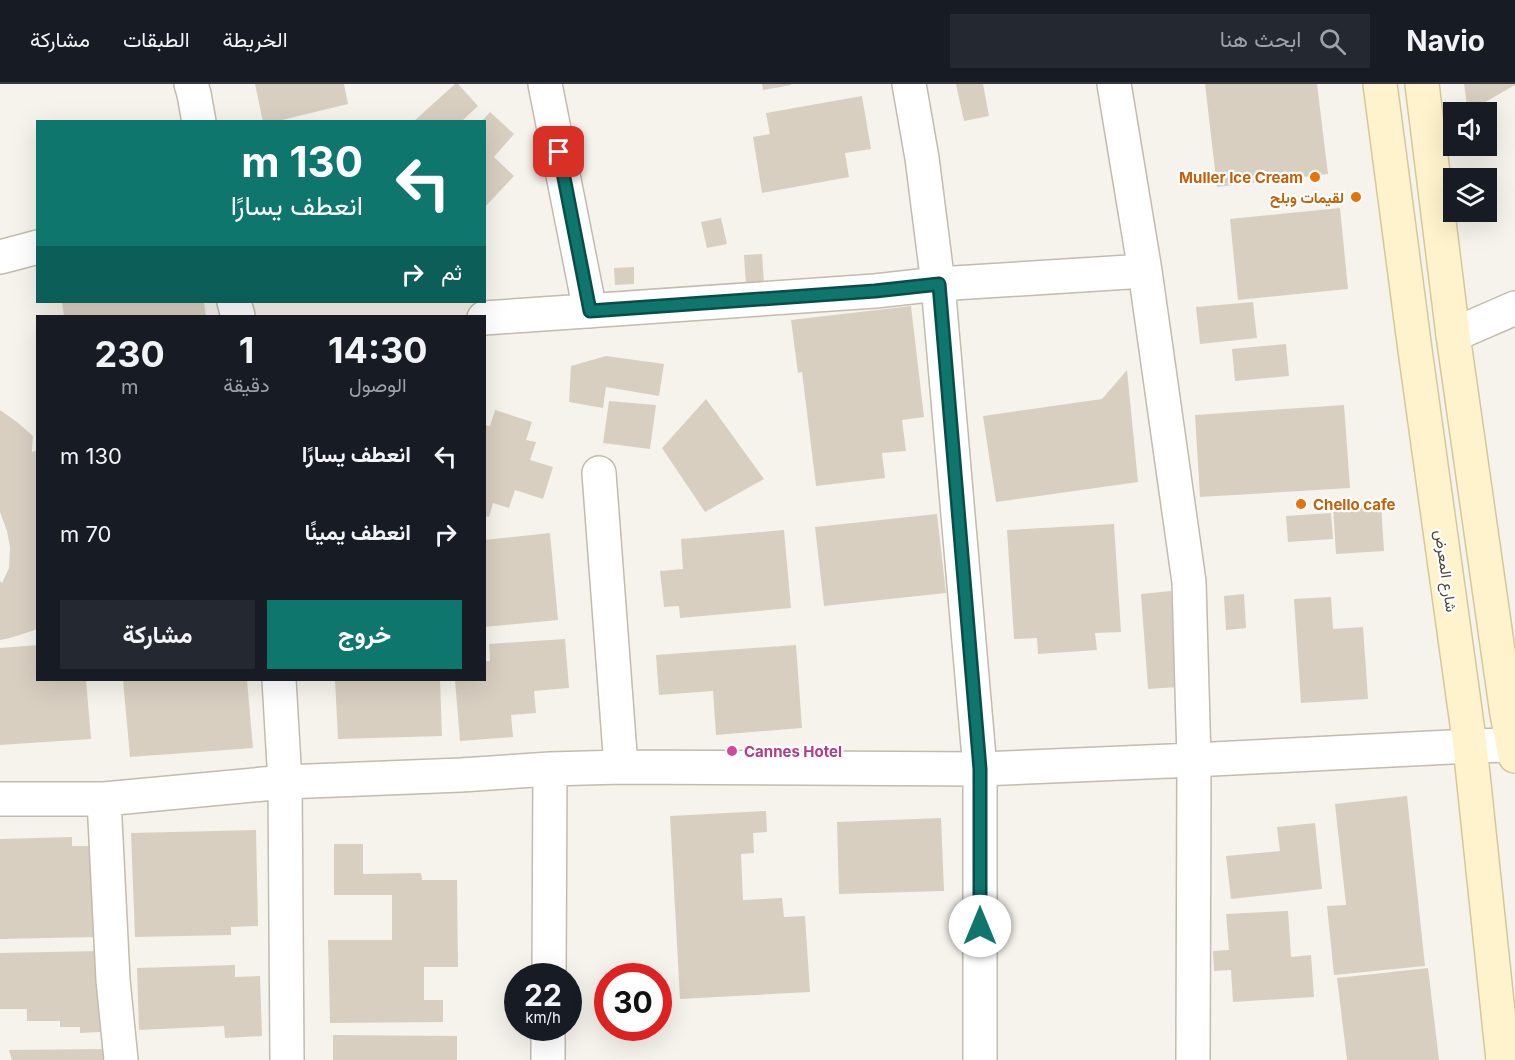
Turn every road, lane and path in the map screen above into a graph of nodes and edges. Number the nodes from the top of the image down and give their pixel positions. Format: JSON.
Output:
{"nodes":[{"id":1,"x":191,"y":84,"type":"edge"},
{"id":2,"x":545,"y":84,"type":"edge"},
{"id":3,"x":909,"y":84,"type":"edge"},
{"id":4,"x":1114,"y":84,"type":"edge"},
{"id":5,"x":1380,"y":84,"type":"edge"},
{"id":6,"x":1422,"y":84,"type":"edge"},
{"id":7,"x":198,"y":120,"type":"edge"},
{"id":8,"x":36,"y":248,"type":"edge"},
{"id":9,"x":0,"y":257,"type":"edge"},
{"id":10,"x":1145,"y":271,"type":"junction"},
{"id":11,"x":939,"y":284,"type":"junction"},
{"id":12,"x":1515,"y":308,"type":"edge"},
{"id":13,"x":590,"y":311,"type":"junction"},
{"id":14,"x":486,"y":318,"type":"edge"},
{"id":15,"x":1453,"y":334,"type":"junction"},
{"id":16,"x":599,"y":473,"type":"dead end"},
{"id":17,"x":279,"y":681,"type":"edge"},
{"id":18,"x":1513,"y":732,"type":"edge"},
{"id":19,"x":1470,"y":746,"type":"junction"},
{"id":20,"x":1194,"y":760,"type":"junction"},
{"id":21,"x":621,"y":767,"type":"junction"},
{"id":22,"x":550,"y":769,"type":"junction"},
{"id":23,"x":980,"y":769,"type":"junction"},
{"id":24,"x":285,"y":782,"type":"junction"},
{"id":25,"x":0,"y":799,"type":"edge"},
{"id":26,"x":104,"y":799,"type":"junction"},
{"id":27,"x":549,"y":963,"type":"edge"},
{"id":28,"x":548,"y":1041,"type":"edge"},
{"id":29,"x":121,"y":1060,"type":"edge"},
{"id":30,"x":287,"y":1060,"type":"edge"},
{"id":31,"x":548,"y":1060,"type":"edge"},
{"id":32,"x":980,"y":1060,"type":"edge"},
{"id":33,"x":1193,"y":1060,"type":"edge"},
{"id":34,"x":1503,"y":1060,"type":"edge"}],
"edges":[{"from":1,"to":7,"type":"street"},
{"from":2,"to":13,"type":"street"},
{"from":3,"to":11,"type":"street"},
{"from":4,"to":10,"type":"street"},
{"from":5,"to":19,"type":"main road","name":"شارع المعرض"},
{"from":6,"to":15,"type":"main road"},
{"from":8,"to":9,"type":"street"},
{"from":10,"to":11,"type":"street"},
{"from":10,"to":20,"type":"street"},
{"from":11,"to":13,"type":"street"},
{"from":11,"to":23,"type":"street"},
{"from":12,"to":15,"type":"street"},
{"from":13,"to":14,"type":"street"},
{"from":15,"to":18,"type":"main road"},
{"from":16,"to":21,"type":"street"},
{"from":17,"to":24,"type":"street"},
{"from":18,"to":19,"type":"street"},
{"from":19,"to":20,"type":"street"},
{"from":19,"to":34,"type":"main road","name":"شارع المعرض"},
{"from":20,"to":23,"type":"street"},
{"from":20,"to":33,"type":"street"},
{"from":21,"to":22,"type":"street"},
{"from":21,"to":23,"type":"street"},
{"from":22,"to":24,"type":"street"},
{"from":22,"to":27,"type":"street"},
{"from":23,"to":32,"type":"street"},
{"from":24,"to":26,"type":"street"},
{"from":24,"to":30,"type":"street"},
{"from":25,"to":26,"type":"street"},
{"from":26,"to":29,"type":"street"},
{"from":28,"to":31,"type":"street"}]}
